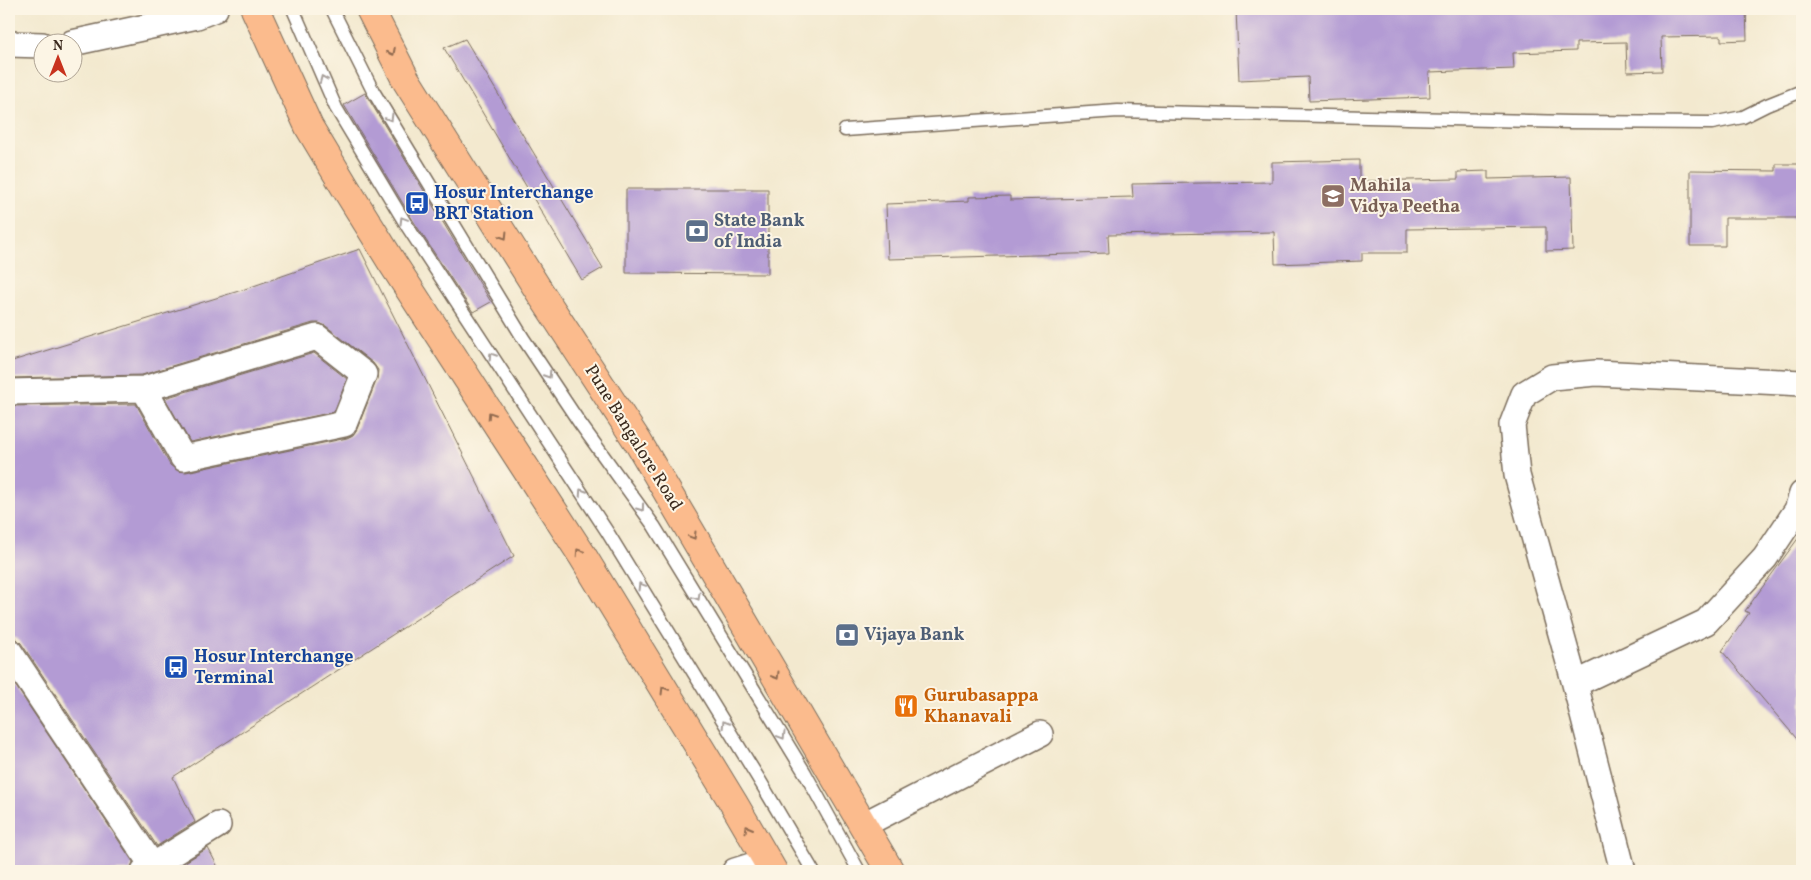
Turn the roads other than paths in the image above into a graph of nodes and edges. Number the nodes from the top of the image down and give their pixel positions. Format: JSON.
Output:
{"nodes":[{"id":1,"x":215,"y":9,"type":"edge"},
{"id":2,"x":255,"y":9,"type":"edge"},
{"id":3,"x":293,"y":9,"type":"edge"},
{"id":4,"x":332,"y":9,"type":"edge"},
{"id":5,"x":370,"y":9,"type":"edge"},
{"id":6,"x":82,"y":41,"type":"edge"},
{"id":7,"x":9,"y":44,"type":"edge"},
{"id":8,"x":32,"y":44,"type":"edge"},
{"id":9,"x":1802,"y":91,"type":"edge"},
{"id":10,"x":845,"y":130,"type":"dead end"},
{"id":11,"x":1802,"y":383,"type":"edge"},
{"id":12,"x":144,"y":389,"type":"junction"},
{"id":13,"x":9,"y":392,"type":"edge"},
{"id":14,"x":1802,"y":494,"type":"edge"},
{"id":15,"x":9,"y":651,"type":"edge"},
{"id":16,"x":1575,"y":684,"type":"junction"},
{"id":17,"x":1040,"y":734,"type":"dead end"},
{"id":18,"x":218,"y":825,"type":"dead end"},
{"id":19,"x":863,"y":825,"type":"junction"},
{"id":20,"x":770,"y":866,"type":"edge"},
{"id":21,"x":151,"y":869,"type":"edge"},
{"id":22,"x":735,"y":871,"type":"edge"},
{"id":23,"x":813,"y":871,"type":"edge"},
{"id":24,"x":859,"y":871,"type":"edge"},
{"id":25,"x":890,"y":871,"type":"edge"},
{"id":26,"x":1623,"y":871,"type":"edge"}],
"edges":[{"from":1,"to":6,"type":"street"},
{"from":20,"to":2,"type":"main road","one_way":true},
{"from":23,"to":3,"type":"lane","one_way":true},
{"from":4,"to":24,"type":"lane","one_way":true},
{"from":5,"to":19,"type":"main road","name":"Pune Bangalore Road","one_way":true},
{"from":7,"to":8,"type":"street"},
{"from":9,"to":10,"type":"lane"},
{"from":11,"to":16,"type":"street"},
{"from":12,"to":12,"type":"street"},
{"from":12,"to":13,"type":"street"},
{"from":14,"to":16,"type":"street"},
{"from":15,"to":21,"type":"street"},
{"from":16,"to":26,"type":"street"},
{"from":17,"to":19,"type":"street"},
{"from":18,"to":21,"type":"street"},
{"from":19,"to":25,"type":"main road","name":"Pune Bangalore Road"},
{"from":20,"to":22,"type":"street"}]}
